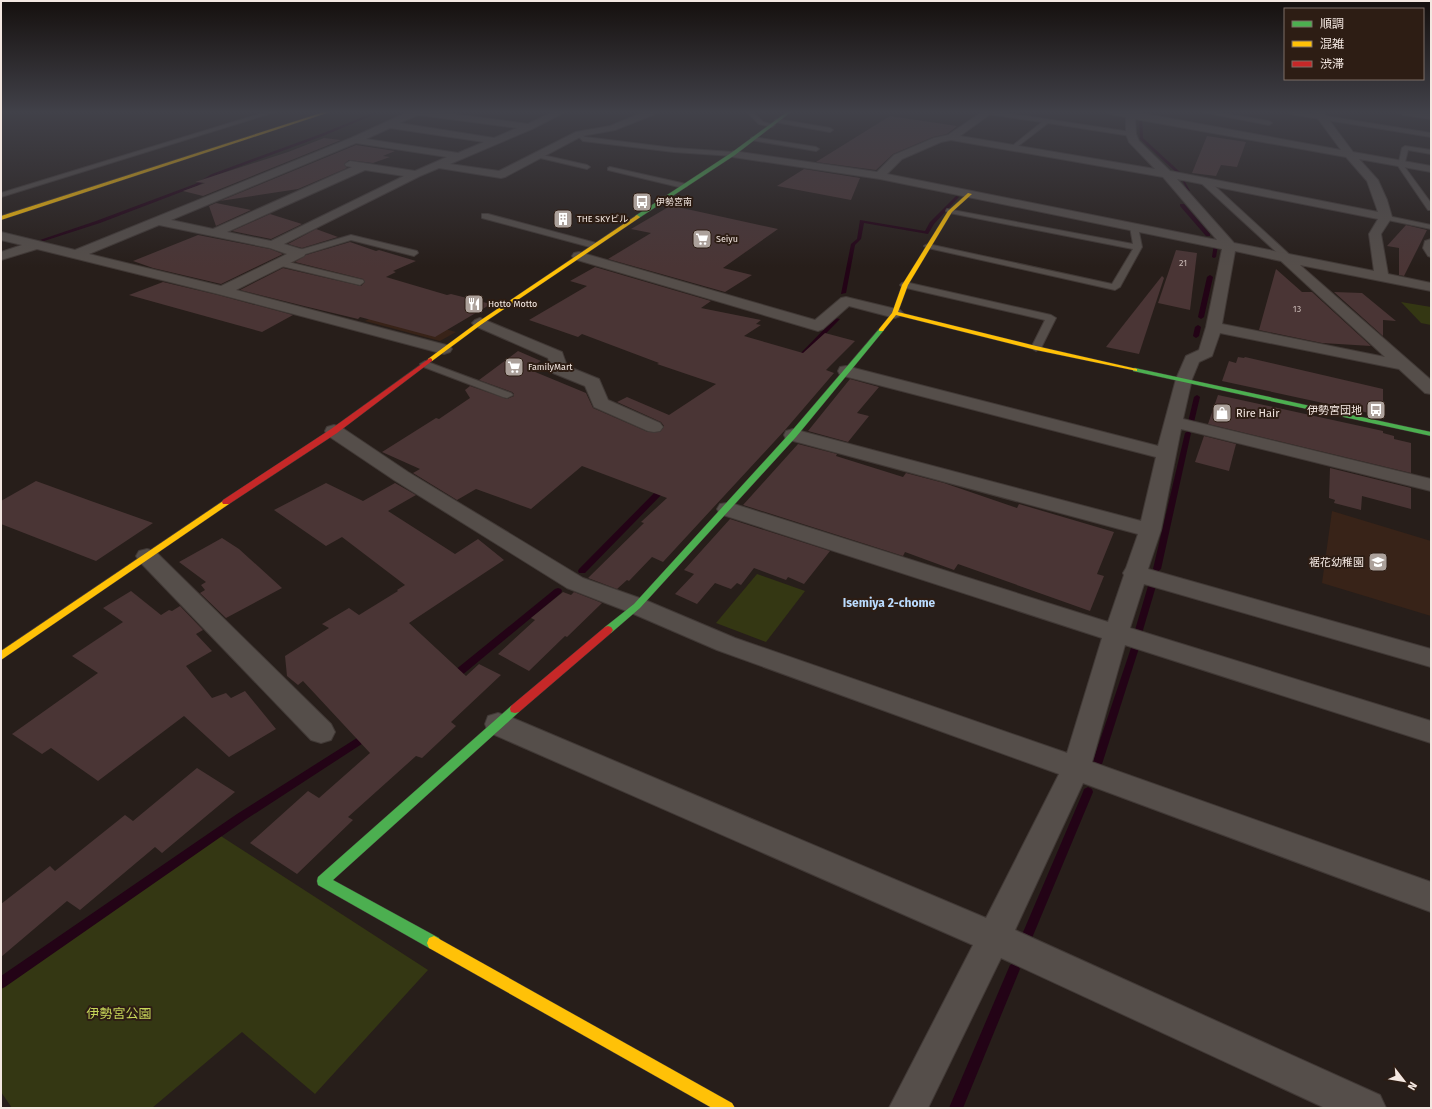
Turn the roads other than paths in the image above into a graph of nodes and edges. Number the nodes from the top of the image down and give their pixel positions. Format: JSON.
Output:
{"nodes":[{"id":1,"x":103,"y":164,"type":"edge"},
{"id":2,"x":168,"y":164,"type":"edge"},
{"id":3,"x":299,"y":164,"type":"edge"},
{"id":4,"x":349,"y":164,"type":"edge"},
{"id":5,"x":442,"y":164,"type":"edge"},
{"id":6,"x":523,"y":164,"type":"edge"},
{"id":7,"x":573,"y":164,"type":"edge"},
{"id":8,"x":717,"y":164,"type":"edge"},
{"id":9,"x":798,"y":164,"type":"edge"},
{"id":10,"x":890,"y":164,"type":"edge"},
{"id":11,"x":1107,"y":164,"type":"edge"},
{"id":12,"x":1157,"y":164,"type":"edge"},
{"id":13,"x":1358,"y":164,"type":"edge"},
{"id":14,"x":1401,"y":164,"type":"joint"},
{"id":15,"x":439,"y":165,"type":"junction"},
{"id":16,"x":364,"y":166,"type":"junction"},
{"id":17,"x":587,"y":167,"type":"dead end"},
{"id":18,"x":610,"y":169,"type":"dead end"},
{"id":19,"x":1431,"y":169,"type":"edge"},
{"id":20,"x":416,"y":174,"type":"junction"},
{"id":21,"x":1168,"y":174,"type":"junction"},
{"id":22,"x":880,"y":176,"type":"junction"},
{"id":23,"x":1203,"y":180,"type":"junction"},
{"id":24,"x":1412,"y":180,"type":"junction"},
{"id":25,"x":1425,"y":183,"type":"dead end"},
{"id":26,"x":683,"y":186,"type":"junction"},
{"id":27,"x":970,"y":194,"type":"junction"},
{"id":28,"x":1,"y":195,"type":"edge"},
{"id":29,"x":1431,"y":208,"type":"edge"},
{"id":30,"x":950,"y":211,"type":"junction"},
{"id":31,"x":485,"y":216,"type":"dead end"},
{"id":32,"x":1386,"y":217,"type":"junction"},
{"id":33,"x":1,"y":218,"type":"edge"},
{"id":34,"x":157,"y":221,"type":"junction"},
{"id":35,"x":1134,"y":227,"type":"junction"},
{"id":36,"x":1431,"y":227,"type":"edge"},
{"id":37,"x":214,"y":233,"type":"junction"},
{"id":38,"x":1,"y":236,"type":"edge"},
{"id":39,"x":1431,"y":241,"type":"edge"},
{"id":40,"x":35,"y":245,"type":"junction"},
{"id":41,"x":273,"y":245,"type":"junction"},
{"id":42,"x":593,"y":245,"type":"junction"},
{"id":43,"x":928,"y":246,"type":"junction"},
{"id":44,"x":1229,"y":246,"type":"junction"},
{"id":45,"x":1138,"y":247,"type":"junction"},
{"id":46,"x":299,"y":253,"type":"junction"},
{"id":47,"x":414,"y":253,"type":"dead end"},
{"id":48,"x":1431,"y":254,"type":"edge"},
{"id":49,"x":75,"y":255,"type":"junction"},
{"id":50,"x":1,"y":256,"type":"edge"},
{"id":51,"x":579,"y":256,"type":"junction"},
{"id":52,"x":1288,"y":258,"type":"junction"},
{"id":53,"x":280,"y":262,"type":"junction"},
{"id":54,"x":1382,"y":277,"type":"junction"},
{"id":55,"x":360,"y":282,"type":"dead end"},
{"id":56,"x":905,"y":286,"type":"junction"},
{"id":57,"x":1431,"y":287,"type":"edge"},
{"id":58,"x":223,"y":291,"type":"junction"},
{"id":59,"x":895,"y":313,"type":"junction"},
{"id":60,"x":480,"y":323,"type":"junction"},
{"id":61,"x":1214,"y":327,"type":"junction"},
{"id":62,"x":1036,"y":348,"type":"junction"},
{"id":63,"x":444,"y":349,"type":"junction"},
{"id":64,"x":425,"y":364,"type":"junction"},
{"id":65,"x":1403,"y":365,"type":"junction"},
{"id":66,"x":846,"y":370,"type":"junction"},
{"id":67,"x":1184,"y":380,"type":"junction"},
{"id":68,"x":1431,"y":389,"type":"edge"},
{"id":69,"x":507,"y":395,"type":"dead end"},
{"id":70,"x":1173,"y":422,"type":"junction"},
{"id":71,"x":654,"y":427,"type":"dead end"},
{"id":72,"x":334,"y":431,"type":"junction"},
{"id":73,"x":1431,"y":434,"type":"edge"},
{"id":74,"x":793,"y":435,"type":"junction"},
{"id":75,"x":1167,"y":454,"type":"junction"},
{"id":76,"x":1431,"y":485,"type":"edge"},
{"id":77,"x":727,"y":508,"type":"junction"},
{"id":78,"x":1150,"y":530,"type":"junction"},
{"id":79,"x":147,"y":556,"type":"junction"},
{"id":80,"x":1134,"y":573,"type":"junction"},
{"id":81,"x":637,"y":606,"type":"junction"},
{"id":82,"x":1116,"y":633,"type":"junction"},
{"id":83,"x":1,"y":656,"type":"edge"},
{"id":84,"x":1431,"y":658,"type":"edge"},
{"id":85,"x":498,"y":724,"type":"junction"},
{"id":86,"x":321,"y":732,"type":"dead end"},
{"id":87,"x":1431,"y":732,"type":"edge"},
{"id":88,"x":1076,"y":768,"type":"junction"},
{"id":89,"x":1431,"y":897,"type":"edge"},
{"id":90,"x":994,"y":938,"type":"junction"},
{"id":91,"x":727,"y":1108,"type":"edge"},
{"id":92,"x":908,"y":1108,"type":"edge"},
{"id":93,"x":1367,"y":1108,"type":"edge"}],
"edges":[{"from":1,"to":28,"type":"lane"},
{"from":2,"to":33,"type":"street"},
{"from":3,"to":34,"type":"street"},
{"from":4,"to":16,"type":"street"},
{"from":5,"to":15,"type":"street"},
{"from":6,"to":15,"type":"street"},
{"from":7,"to":17,"type":"lane"},
{"from":8,"to":26,"type":"street"},
{"from":9,"to":22,"type":"street"},
{"from":10,"to":22,"type":"street"},
{"from":11,"to":21,"type":"street"},
{"from":12,"to":21,"type":"street"},
{"from":13,"to":32,"type":"street"},
{"from":14,"to":19,"type":"street"},
{"from":14,"to":24,"type":"lane"},
{"from":15,"to":20,"type":"street"},
{"from":16,"to":20,"type":"street"},
{"from":16,"to":37,"type":"street"},
{"from":18,"to":26,"type":"lane"},
{"from":20,"to":41,"type":"street"},
{"from":21,"to":23,"type":"street"},
{"from":21,"to":44,"type":"street"},
{"from":22,"to":27,"type":"street"},
{"from":23,"to":32,"type":"street"},
{"from":23,"to":52,"type":"lane"},
{"from":24,"to":25,"type":"street"},
{"from":24,"to":29,"type":"lane"},
{"from":26,"to":42,"type":"street"},
{"from":27,"to":30,"type":"street"},
{"from":27,"to":35,"type":"street"},
{"from":30,"to":43,"type":"street"},
{"from":30,"to":45,"type":"lane"},
{"from":31,"to":42,"type":"lane"},
{"from":32,"to":36,"type":"lane"},
{"from":32,"to":54,"type":"street"},
{"from":34,"to":37,"type":"street"},
{"from":34,"to":49,"type":"street"},
{"from":35,"to":44,"type":"street"},
{"from":35,"to":45,"type":"lane"},
{"from":37,"to":41,"type":"street"},
{"from":38,"to":40,"type":"street"},
{"from":39,"to":48,"type":"lane"},
{"from":40,"to":49,"type":"street"},
{"from":40,"to":50,"type":"street"},
{"from":41,"to":46,"type":"street"},
{"from":42,"to":51,"type":"street"},
{"from":43,"to":45,"type":"lane"},
{"from":43,"to":56,"type":"street"},
{"from":44,"to":52,"type":"street"},
{"from":44,"to":61,"type":"street"},
{"from":46,"to":47,"type":"lane"},
{"from":46,"to":53,"type":"street"},
{"from":49,"to":58,"type":"street"},
{"from":51,"to":59,"type":"street"},
{"from":51,"to":60,"type":"street"},
{"from":52,"to":54,"type":"street"},
{"from":52,"to":65,"type":"street"},
{"from":53,"to":55,"type":"lane"},
{"from":53,"to":58,"type":"street"},
{"from":54,"to":57,"type":"street"},
{"from":56,"to":59,"type":"street"},
{"from":56,"to":62,"type":"lane"},
{"from":58,"to":63,"type":"street"},
{"from":59,"to":62,"type":"street"},
{"from":59,"to":66,"type":"street"},
{"from":60,"to":63,"type":"street"},
{"from":60,"to":71,"type":"street"},
{"from":61,"to":65,"type":"street"},
{"from":61,"to":67,"type":"street"},
{"from":62,"to":67,"type":"street"},
{"from":63,"to":64,"type":"street"},
{"from":64,"to":69,"type":"lane"},
{"from":64,"to":72,"type":"street"},
{"from":65,"to":68,"type":"street"},
{"from":66,"to":74,"type":"street"},
{"from":66,"to":75,"type":"street"},
{"from":67,"to":70,"type":"street"},
{"from":67,"to":73,"type":"street"},
{"from":70,"to":75,"type":"street"},
{"from":70,"to":76,"type":"street"},
{"from":72,"to":79,"type":"street"},
{"from":72,"to":81,"type":"street"},
{"from":74,"to":77,"type":"street"},
{"from":74,"to":78,"type":"street"},
{"from":75,"to":78,"type":"street"},
{"from":77,"to":81,"type":"street"},
{"from":77,"to":82,"type":"street"},
{"from":78,"to":80,"type":"street"},
{"from":79,"to":83,"type":"street"},
{"from":79,"to":86,"type":"street"},
{"from":80,"to":82,"type":"street"},
{"from":80,"to":84,"type":"street"},
{"from":81,"to":85,"type":"street"},
{"from":81,"to":88,"type":"street"},
{"from":82,"to":87,"type":"street"},
{"from":82,"to":88,"type":"street"},
{"from":85,"to":90,"type":"street"},
{"from":85,"to":91,"type":"street"},
{"from":88,"to":89,"type":"street"},
{"from":88,"to":90,"type":"street"},
{"from":90,"to":92,"type":"street"},
{"from":90,"to":93,"type":"street"}]}
